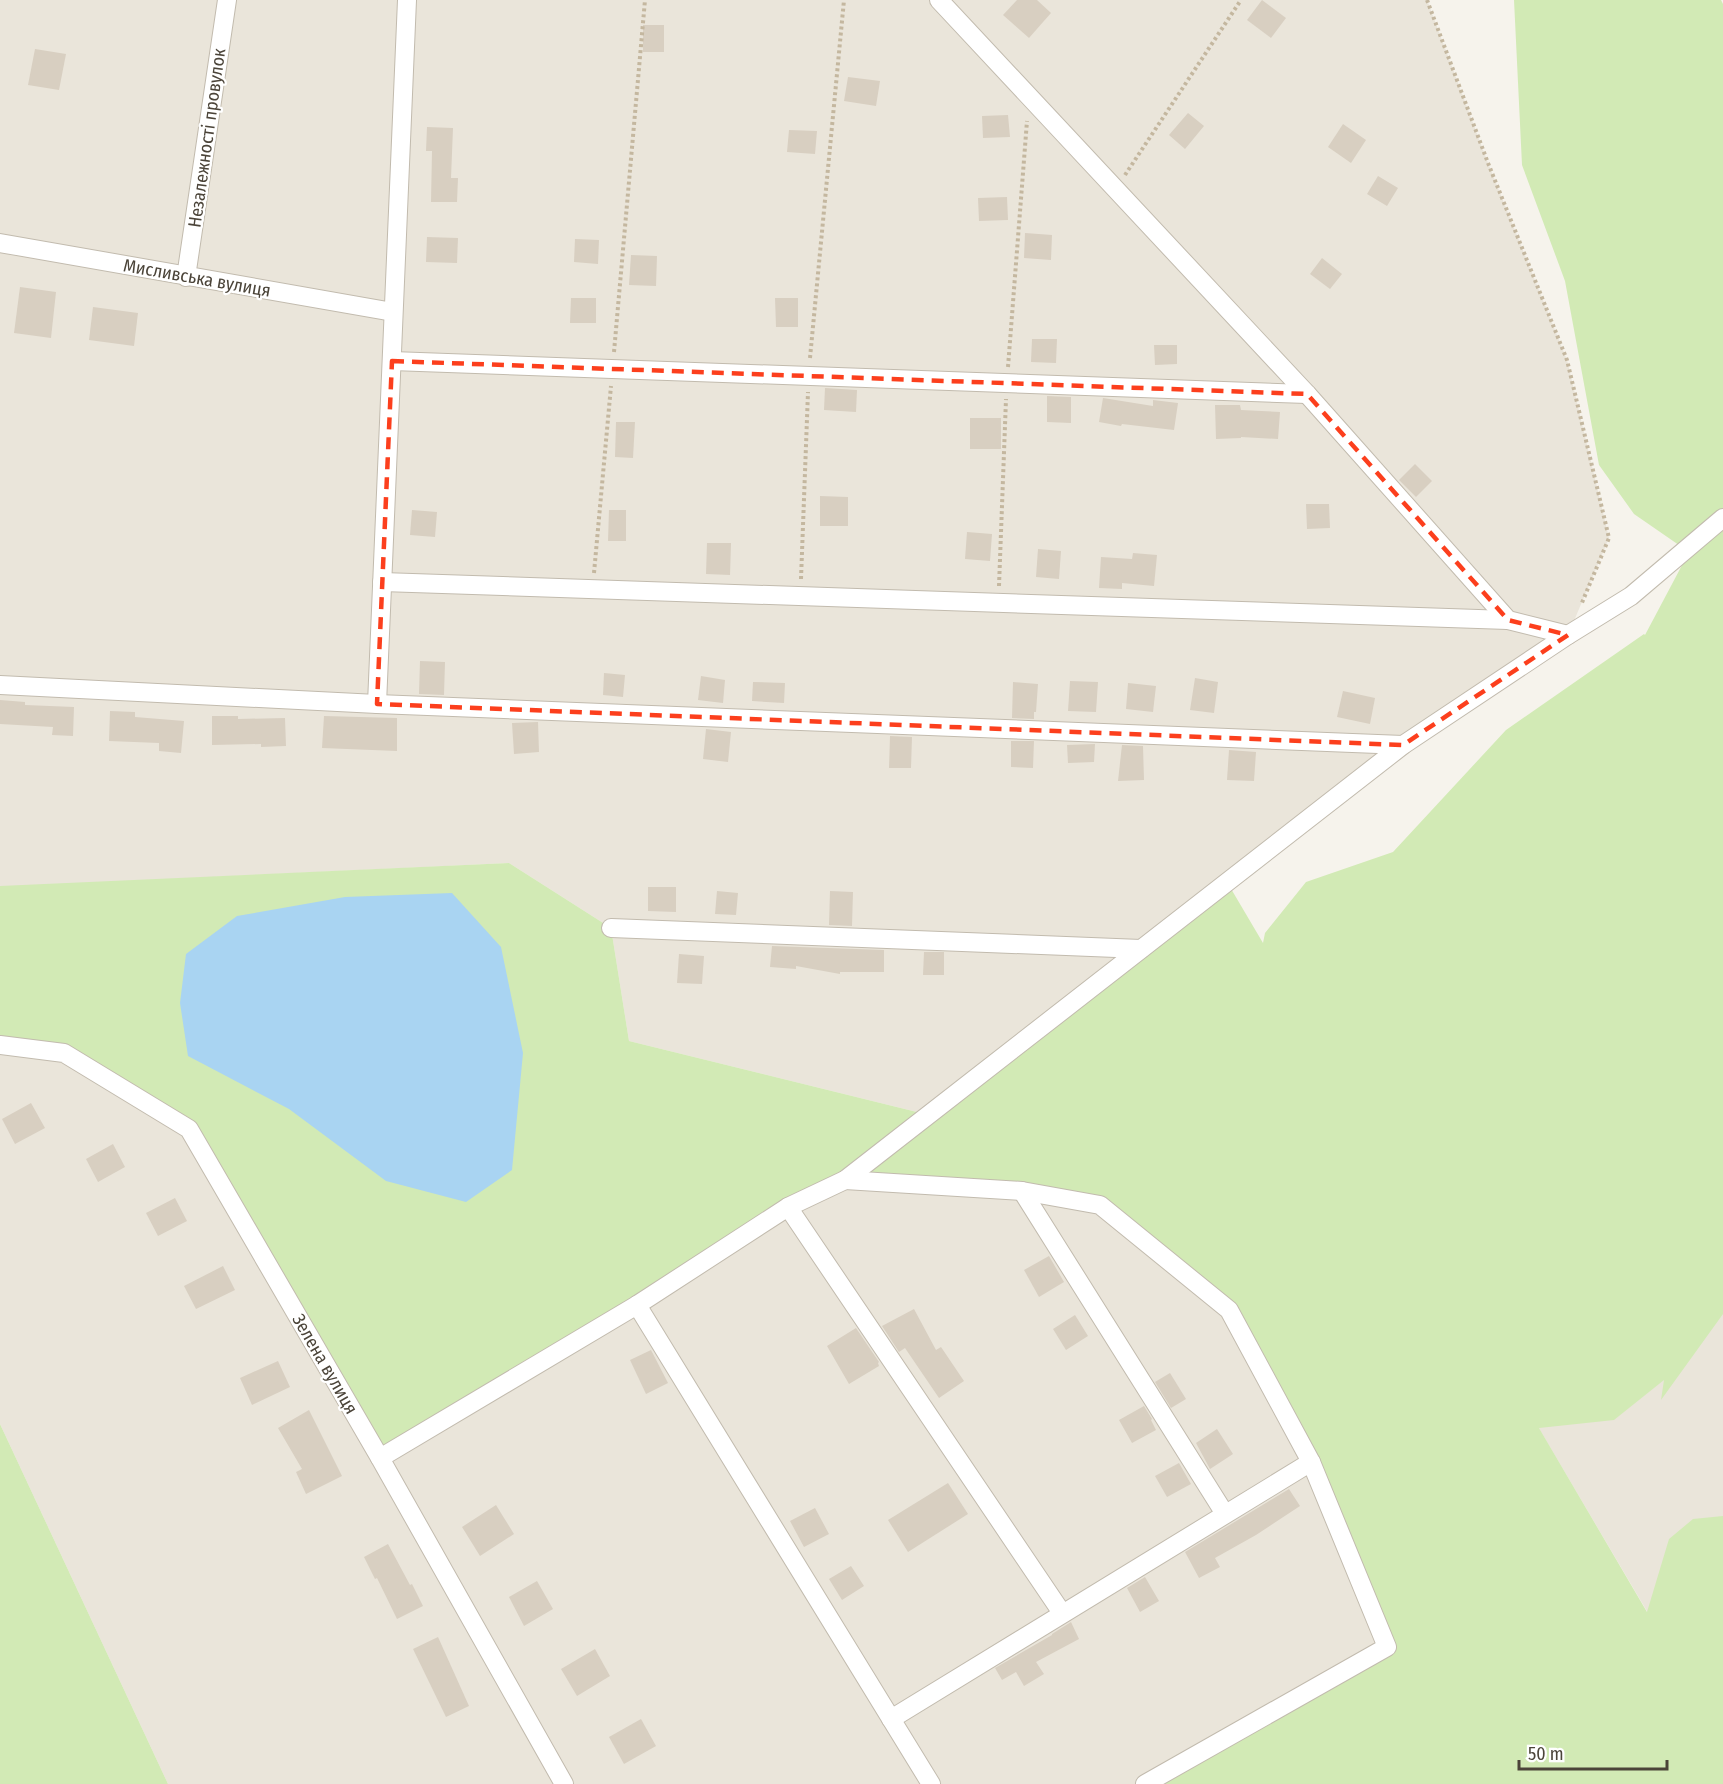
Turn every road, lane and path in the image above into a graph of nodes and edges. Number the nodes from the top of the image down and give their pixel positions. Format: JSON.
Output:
{"nodes":[{"id":1,"x":227,"y":0,"type":"edge"},
{"id":2,"x":406,"y":0,"type":"edge"},
{"id":3,"x":645,"y":0,"type":"edge"},
{"id":4,"x":844,"y":0,"type":"edge"},
{"id":5,"x":939,"y":0,"type":"edge"},
{"id":6,"x":1241,"y":0,"type":"edge"},
{"id":7,"x":1427,"y":0,"type":"edge"},
{"id":8,"x":1029,"y":96,"type":"junction"},
{"id":9,"x":1116,"y":189,"type":"junction"},
{"id":10,"x":0,"y":243,"type":"edge"},
{"id":11,"x":186,"y":277,"type":"junction"},
{"id":12,"x":393,"y":312,"type":"junction"},
{"id":13,"x":392,"y":361,"type":"junction"},
{"id":14,"x":613,"y":369,"type":"junction"},
{"id":15,"x":808,"y":376,"type":"junction"},
{"id":16,"x":1007,"y":383,"type":"junction"},
{"id":17,"x":1307,"y":394,"type":"junction"},
{"id":18,"x":1723,"y":518,"type":"edge"},
{"id":19,"x":382,"y":582,"type":"junction"},
{"id":20,"x":593,"y":589,"type":"junction"},
{"id":21,"x":801,"y":596,"type":"junction"},
{"id":22,"x":998,"y":603,"type":"junction"},
{"id":23,"x":1508,"y":620,"type":"junction"},
{"id":24,"x":1568,"y":635,"type":"junction"},
{"id":25,"x":0,"y":685,"type":"edge"},
{"id":26,"x":377,"y":704,"type":"junction"},
{"id":27,"x":1403,"y":745,"type":"junction"},
{"id":28,"x":611,"y":928,"type":"dead end"},
{"id":29,"x":1141,"y":950,"type":"junction"},
{"id":30,"x":0,"y":1045,"type":"edge"},
{"id":31,"x":845,"y":1180,"type":"junction"},
{"id":32,"x":1022,"y":1191,"type":"junction"},
{"id":33,"x":788,"y":1207,"type":"junction"},
{"id":34,"x":637,"y":1305,"type":"junction"},
{"id":35,"x":380,"y":1458,"type":"junction"},
{"id":36,"x":1311,"y":1462,"type":"junction"},
{"id":37,"x":1225,"y":1514,"type":"junction"},
{"id":38,"x":1062,"y":1613,"type":"junction"},
{"id":39,"x":891,"y":1719,"type":"junction"},
{"id":40,"x":564,"y":1784,"type":"edge"},
{"id":41,"x":931,"y":1784,"type":"edge"},
{"id":42,"x":1145,"y":1784,"type":"edge"}],
"edges":[{"from":1,"to":11,"type":"street","name":"Незалежності провулок"},
{"from":2,"to":12,"type":"street"},
{"from":3,"to":14,"type":"path"},
{"from":4,"to":15,"type":"path"},
{"from":5,"to":8,"type":"street"},
{"from":6,"to":9,"type":"path"},
{"from":7,"to":24,"type":"path"},
{"from":8,"to":9,"type":"street"},
{"from":8,"to":16,"type":"path"},
{"from":9,"to":17,"type":"street"},
{"from":10,"to":11,"type":"street","name":"Мисливська вулиця"},
{"from":11,"to":12,"type":"street","name":"Мисливська вулиця"},
{"from":12,"to":13,"type":"street"},
{"from":13,"to":14,"type":"street"},
{"from":13,"to":19,"type":"street"},
{"from":14,"to":15,"type":"street"},
{"from":14,"to":20,"type":"path"},
{"from":15,"to":16,"type":"street"},
{"from":15,"to":21,"type":"path"},
{"from":16,"to":17,"type":"street"},
{"from":16,"to":22,"type":"path"},
{"from":17,"to":23,"type":"street"},
{"from":18,"to":24,"type":"street"},
{"from":19,"to":20,"type":"street"},
{"from":19,"to":26,"type":"street"},
{"from":20,"to":21,"type":"street"},
{"from":21,"to":22,"type":"street"},
{"from":22,"to":23,"type":"street"},
{"from":23,"to":24,"type":"street"},
{"from":24,"to":27,"type":"street"},
{"from":25,"to":26,"type":"street"},
{"from":26,"to":27,"type":"street"},
{"from":27,"to":29,"type":"street"},
{"from":28,"to":29,"type":"street"},
{"from":29,"to":31,"type":"street"},
{"from":30,"to":35,"type":"street","name":"Зелена вулиця"},
{"from":31,"to":32,"type":"street"},
{"from":31,"to":33,"type":"street"},
{"from":32,"to":36,"type":"street"},
{"from":32,"to":37,"type":"street"},
{"from":33,"to":34,"type":"street"},
{"from":33,"to":38,"type":"street"},
{"from":34,"to":35,"type":"street"},
{"from":34,"to":39,"type":"street"},
{"from":35,"to":40,"type":"street","name":"Зелена вулиця"},
{"from":36,"to":37,"type":"street"},
{"from":36,"to":42,"type":"street"},
{"from":37,"to":38,"type":"street"},
{"from":38,"to":39,"type":"street"},
{"from":39,"to":41,"type":"street"}]}
